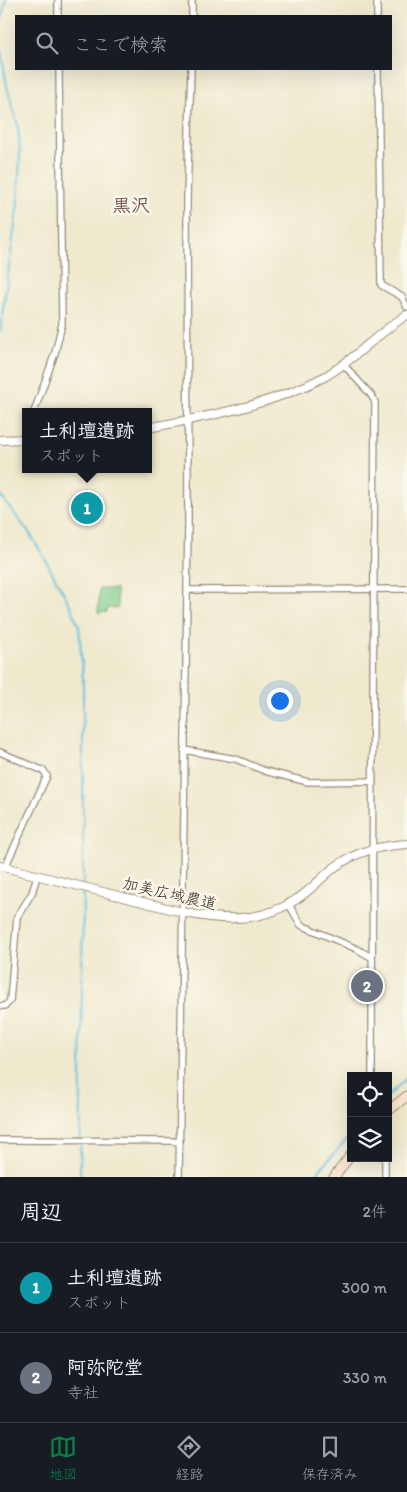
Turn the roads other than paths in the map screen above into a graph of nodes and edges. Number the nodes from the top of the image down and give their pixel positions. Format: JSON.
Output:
{"nodes":[{"id":1,"x":58,"y":0,"type":"edge"},
{"id":2,"x":192,"y":0,"type":"edge"},
{"id":3,"x":378,"y":0,"type":"edge"},
{"id":4,"x":58,"y":15,"type":"edge"},
{"id":5,"x":192,"y":15,"type":"edge"},
{"id":6,"x":378,"y":15,"type":"edge"},
{"id":7,"x":59,"y":70,"type":"edge"},
{"id":8,"x":191,"y":70,"type":"edge"},
{"id":9,"x":378,"y":70,"type":"edge"},
{"id":10,"x":407,"y":306,"type":"edge"},
{"id":11,"x":407,"y":315,"type":"edge"},
{"id":12,"x":343,"y":364,"type":"junction"},
{"id":13,"x":35,"y":408,"type":"edge"},
{"id":14,"x":187,"y":420,"type":"junction"},
{"id":15,"x":152,"y":427,"type":"edge"},
{"id":16,"x":22,"y":439,"type":"edge"},
{"id":17,"x":0,"y":440,"type":"edge"},
{"id":18,"x":407,"y":589,"type":"edge"},
{"id":19,"x":187,"y":590,"type":"junction"},
{"id":20,"x":375,"y":590,"type":"junction"},
{"id":21,"x":184,"y":750,"type":"junction"},
{"id":22,"x":0,"y":752,"type":"edge"},
{"id":23,"x":372,"y":781,"type":"junction"},
{"id":24,"x":407,"y":844,"type":"edge"},
{"id":25,"x":371,"y":849,"type":"junction"},
{"id":26,"x":2,"y":867,"type":"edge"},
{"id":27,"x":37,"y":876,"type":"junction"},
{"id":28,"x":288,"y":903,"type":"junction"},
{"id":29,"x":182,"y":912,"type":"junction"},
{"id":30,"x":371,"y":957,"type":"junction"},
{"id":31,"x":0,"y":1006,"type":"edge"},
{"id":32,"x":372,"y":1072,"type":"edge"},
{"id":33,"x":407,"y":1096,"type":"edge"},
{"id":34,"x":392,"y":1108,"type":"edge"},
{"id":35,"x":0,"y":1140,"type":"edge"},
{"id":36,"x":180,"y":1142,"type":"junction"},
{"id":37,"x":347,"y":1159,"type":"edge"},
{"id":38,"x":385,"y":1162,"type":"edge"},
{"id":39,"x":179,"y":1177,"type":"edge"},
{"id":40,"x":334,"y":1177,"type":"edge"},
{"id":41,"x":385,"y":1177,"type":"edge"}],
"edges":[{"from":1,"to":4,"type":"street"},
{"from":2,"to":5,"type":"street"},
{"from":3,"to":6,"type":"street"},
{"from":7,"to":13,"type":"street"},
{"from":8,"to":14,"type":"street"},
{"from":9,"to":10,"type":"street"},
{"from":11,"to":12,"type":"street"},
{"from":12,"to":14,"type":"street"},
{"from":12,"to":20,"type":"street"},
{"from":14,"to":15,"type":"street"},
{"from":14,"to":19,"type":"street"},
{"from":16,"to":17,"type":"street"},
{"from":18,"to":20,"type":"street"},
{"from":19,"to":20,"type":"street"},
{"from":19,"to":21,"type":"street"},
{"from":20,"to":23,"type":"street"},
{"from":21,"to":23,"type":"street"},
{"from":21,"to":29,"type":"street"},
{"from":22,"to":26,"type":"street"},
{"from":23,"to":25,"type":"street"},
{"from":24,"to":25,"type":"street","name":"加美広域農道"},
{"from":25,"to":28,"type":"street","name":"加美広域農道"},
{"from":25,"to":30,"type":"street"},
{"from":26,"to":27,"type":"street","name":"加美広域農道"},
{"from":27,"to":29,"type":"street","name":"加美広域農道"},
{"from":27,"to":31,"type":"street"},
{"from":28,"to":29,"type":"street","name":"加美広域農道"},
{"from":28,"to":30,"type":"street"},
{"from":29,"to":36,"type":"street"},
{"from":30,"to":32,"type":"street"},
{"from":33,"to":34,"type":"main road"},
{"from":35,"to":36,"type":"street"},
{"from":36,"to":39,"type":"street"},
{"from":37,"to":40,"type":"main road"},
{"from":38,"to":41,"type":"street"}]}
